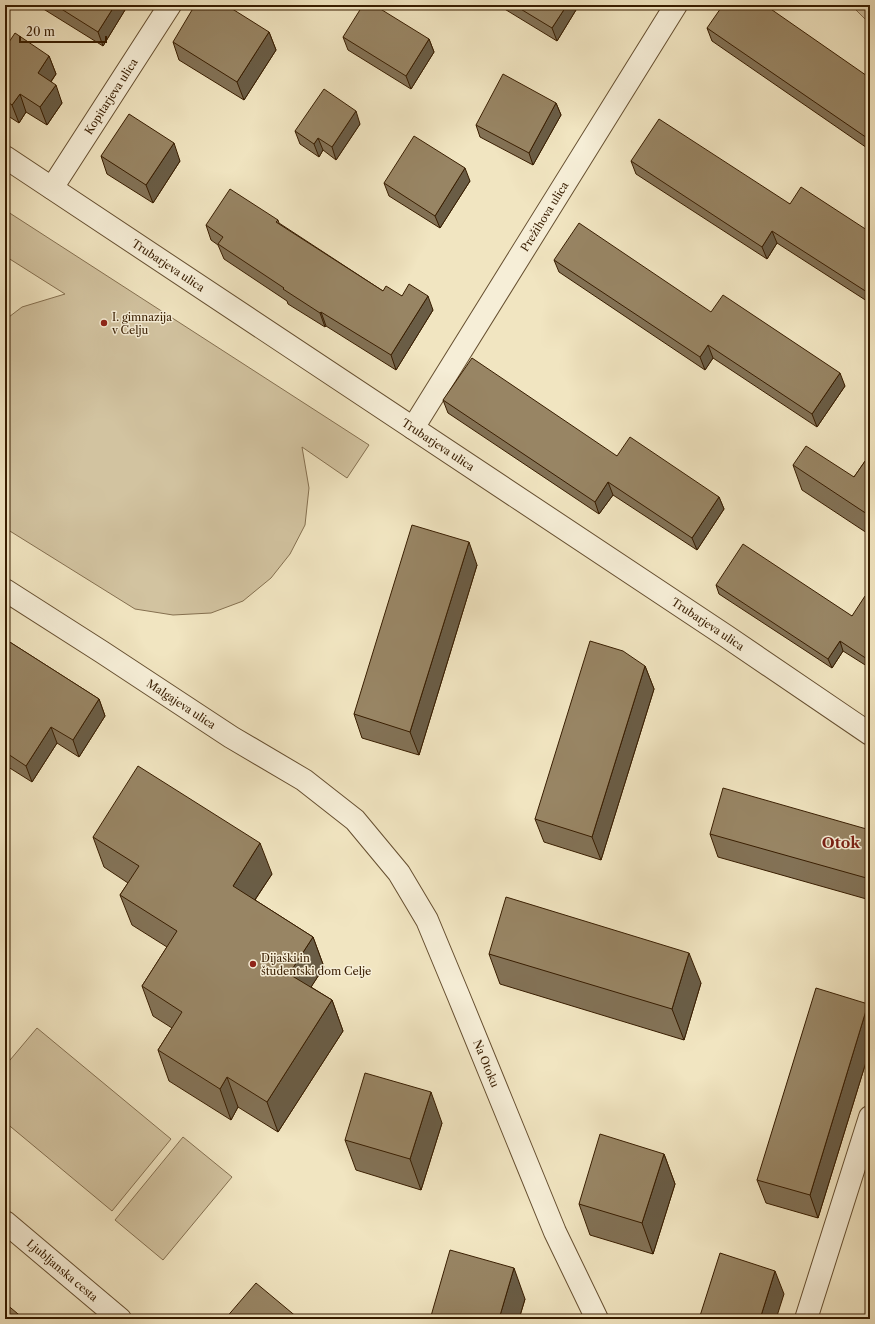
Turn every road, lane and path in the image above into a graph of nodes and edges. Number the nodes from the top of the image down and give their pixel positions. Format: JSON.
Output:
{"nodes":[{"id":1,"x":170,"y":5,"type":"edge"},
{"id":2,"x":676,"y":5,"type":"edge"},
{"id":3,"x":5,"y":157,"type":"edge"},
{"id":4,"x":52,"y":188,"type":"junction"},
{"id":5,"x":412,"y":428,"type":"junction"},
{"id":6,"x":5,"y":590,"type":"edge"},
{"id":7,"x":870,"y":734,"type":"edge"},
{"id":8,"x":356,"y":820,"type":"joint"},
{"id":9,"x":870,"y":1117,"type":"edge"},
{"id":10,"x":5,"y":1222,"type":"edge"},
{"id":11,"x":120,"y":1319,"type":"edge"},
{"id":12,"x":597,"y":1319,"type":"edge"},
{"id":13,"x":806,"y":1319,"type":"edge"}],
"edges":[{"from":1,"to":4,"type":"street","name":"Kopitarjeva ulica"},
{"from":2,"to":5,"type":"street","name":"Prežihova ulica"},
{"from":3,"to":4,"type":"street","name":"Trubarjeva ulica"},
{"from":4,"to":5,"type":"street","name":"Trubarjeva ulica"},
{"from":5,"to":7,"type":"street","name":"Trubarjeva ulica"},
{"from":6,"to":8,"type":"street","name":"Malgajeva ulica"},
{"from":8,"to":12,"type":"street","name":"Na Otoku"},
{"from":9,"to":13,"type":"street"},
{"from":10,"to":11,"type":"street","name":"Ljubljanska cesta"}]}
